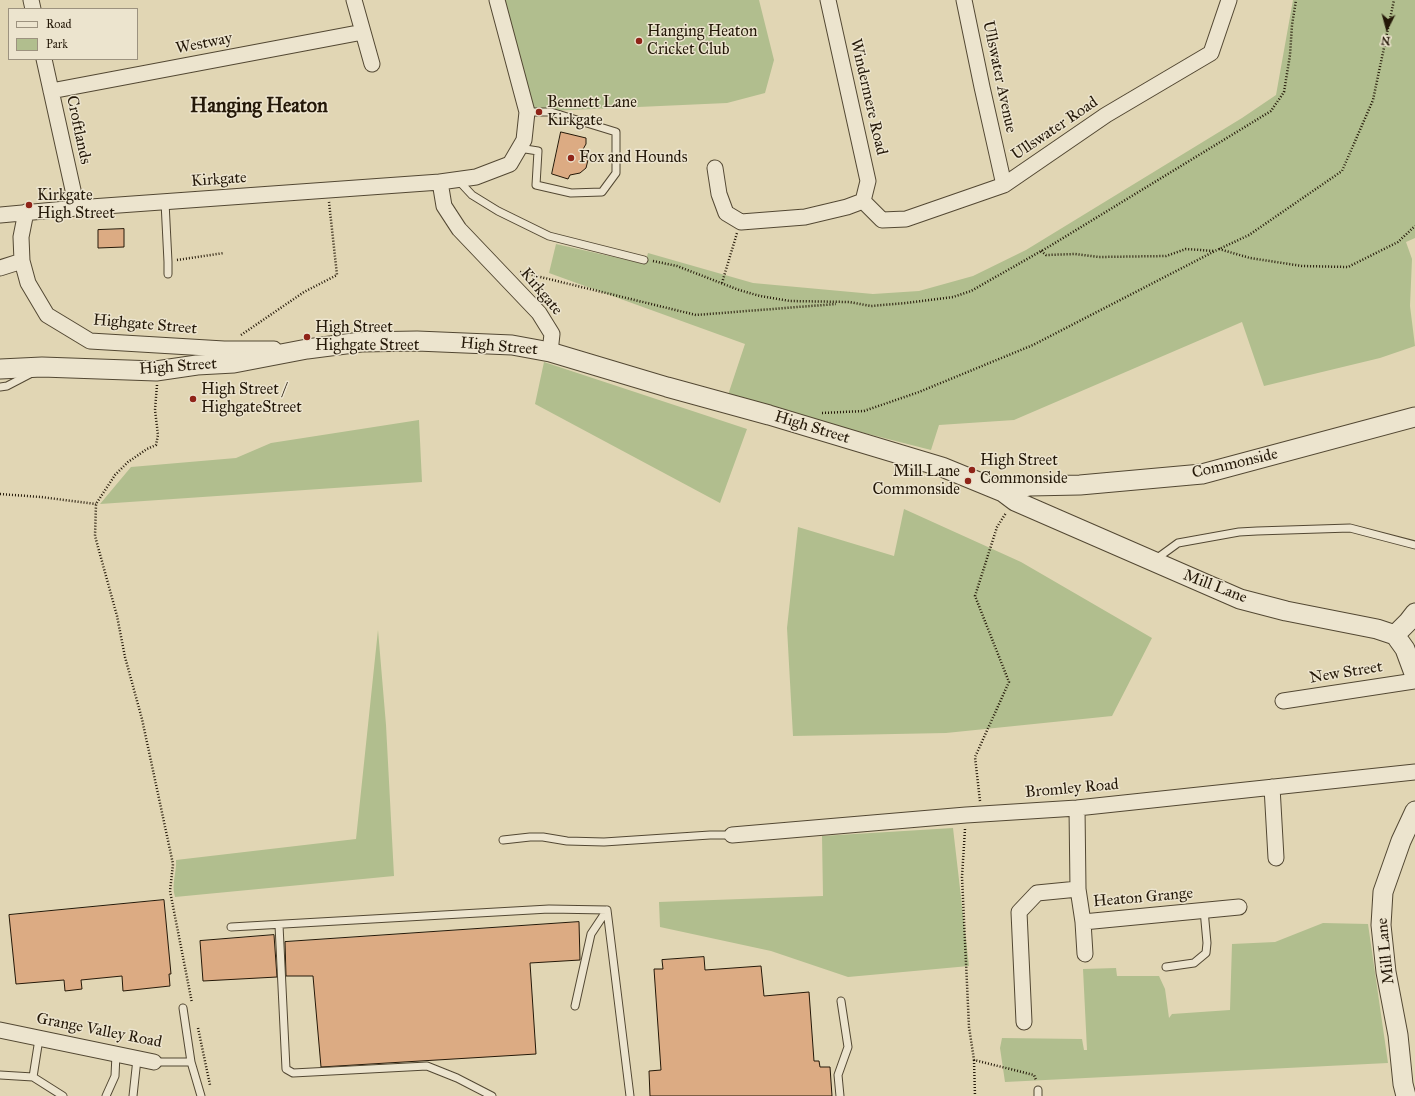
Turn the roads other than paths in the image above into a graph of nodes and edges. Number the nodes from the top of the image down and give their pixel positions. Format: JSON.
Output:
{"nodes":[{"id":1,"x":354,"y":0,"type":"edge"},
{"id":2,"x":497,"y":0,"type":"edge"},
{"id":3,"x":828,"y":0,"type":"edge"},
{"id":4,"x":964,"y":0,"type":"edge"},
{"id":5,"x":1229,"y":0,"type":"edge"},
{"id":6,"x":363,"y":32,"type":"junction"},
{"id":7,"x":44,"y":60,"type":"edge"},
{"id":8,"x":372,"y":64,"type":"dead end"},
{"id":9,"x":51,"y":91,"type":"junction"},
{"id":10,"x":528,"y":112,"type":"junction"},
{"id":11,"x":520,"y":148,"type":"junction"},
{"id":12,"x":715,"y":168,"type":"dead end"},
{"id":13,"x":458,"y":180,"type":"junction"},
{"id":14,"x":440,"y":182,"type":"junction"},
{"id":15,"x":1004,"y":185,"type":"junction"},
{"id":16,"x":166,"y":202,"type":"junction"},
{"id":17,"x":863,"y":202,"type":"junction"},
{"id":18,"x":77,"y":208,"type":"junction"},
{"id":19,"x":26,"y":212,"type":"junction"},
{"id":20,"x":0,"y":215,"type":"edge"},
{"id":21,"x":644,"y":260,"type":"road end"},
{"id":22,"x":22,"y":261,"type":"junction"},
{"id":23,"x":0,"y":268,"type":"edge"},
{"id":24,"x":168,"y":274,"type":"dead end"},
{"id":25,"x":308,"y":349,"type":"junction"},
{"id":26,"x":550,"y":352,"type":"junction"},
{"id":27,"x":42,"y":367,"type":"junction"},
{"id":28,"x":0,"y":369,"type":"edge"},
{"id":29,"x":0,"y":387,"type":"edge"},
{"id":30,"x":1415,"y":417,"type":"edge"},
{"id":31,"x":1009,"y":497,"type":"junction"},
{"id":32,"x":1415,"y":545,"type":"edge"},
{"id":33,"x":1152,"y":562,"type":"junction"},
{"id":34,"x":1415,"y":613,"type":"edge"},
{"id":35,"x":1395,"y":635,"type":"junction"},
{"id":36,"x":1415,"y":676,"type":"edge"},
{"id":37,"x":1415,"y":681,"type":"edge"},
{"id":38,"x":1283,"y":701,"type":"dead end"},
{"id":39,"x":1415,"y":772,"type":"edge"},
{"id":40,"x":1272,"y":788,"type":"junction"},
{"id":41,"x":1077,"y":808,"type":"junction"},
{"id":42,"x":1415,"y":811,"type":"edge"},
{"id":43,"x":732,"y":835,"type":"joint"},
{"id":44,"x":503,"y":840,"type":"dead end"},
{"id":45,"x":1276,"y":858,"type":"dead end"},
{"id":46,"x":1078,"y":889,"type":"junction"},
{"id":47,"x":1239,"y":907,"type":"dead end"},
{"id":48,"x":607,"y":910,"type":"junction"},
{"id":49,"x":1204,"y":910,"type":"junction"},
{"id":50,"x":1083,"y":922,"type":"junction"},
{"id":51,"x":279,"y":924,"type":"junction"},
{"id":52,"x":231,"y":927,"type":"dead end"},
{"id":53,"x":1085,"y":954,"type":"dead end"},
{"id":54,"x":1166,"y":967,"type":"dead end"},
{"id":55,"x":841,"y":1001,"type":"dead end"},
{"id":56,"x":575,"y":1006,"type":"dead end"},
{"id":57,"x":183,"y":1008,"type":"dead end"},
{"id":58,"x":1020,"y":1024,"type":"dead end"},
{"id":59,"x":0,"y":1030,"type":"edge"},
{"id":60,"x":39,"y":1038,"type":"junction"},
{"id":61,"x":116,"y":1054,"type":"junction"},
{"id":62,"x":137,"y":1058,"type":"junction"},
{"id":63,"x":154,"y":1062,"type":"joint"},
{"id":64,"x":191,"y":1062,"type":"junction"},
{"id":65,"x":0,"y":1075,"type":"edge"},
{"id":66,"x":33,"y":1078,"type":"junction"},
{"id":67,"x":63,"y":1096,"type":"edge"},
{"id":68,"x":106,"y":1096,"type":"edge"},
{"id":69,"x":133,"y":1096,"type":"edge"},
{"id":70,"x":202,"y":1096,"type":"edge"},
{"id":71,"x":492,"y":1096,"type":"edge"},
{"id":72,"x":630,"y":1096,"type":"edge"},
{"id":73,"x":840,"y":1096,"type":"edge"},
{"id":74,"x":1406,"y":1096,"type":"edge"}],
"edges":[{"from":1,"to":6,"type":"street"},
{"from":2,"to":10,"type":"street"},
{"from":3,"to":17,"type":"street","name":"Windermere Road"},
{"from":4,"to":15,"type":"street","name":"Ullswater Avenue"},
{"from":5,"to":15,"type":"street","name":"Ullswater Road"},
{"from":6,"to":8,"type":"street"},
{"from":6,"to":9,"type":"street","name":"Westway"},
{"from":7,"to":9,"type":"street","name":"Croftlands"},
{"from":9,"to":18,"type":"street","name":"Croftlands"},
{"from":10,"to":11,"type":"street"},
{"from":10,"to":11,"type":"lane"},
{"from":11,"to":13,"type":"street","name":"Kirkgate"},
{"from":12,"to":17,"type":"street"},
{"from":13,"to":14,"type":"street","name":"Kirkgate"},
{"from":13,"to":21,"type":"lane"},
{"from":14,"to":16,"type":"street","name":"Kirkgate"},
{"from":14,"to":26,"type":"street","name":"Kirkgate"},
{"from":15,"to":17,"type":"street","name":"Ullswater Road"},
{"from":16,"to":18,"type":"street","name":"Kirkgate"},
{"from":16,"to":24,"type":"lane"},
{"from":18,"to":19,"type":"street","name":"Kirkgate"},
{"from":19,"to":20,"type":"street","name":"Kirkgate"},
{"from":19,"to":22,"type":"street","name":"Highgate Street"},
{"from":22,"to":23,"type":"street"},
{"from":22,"to":25,"type":"street","name":"Highgate Street"},
{"from":25,"to":26,"type":"street","name":"High Street"},
{"from":25,"to":27,"type":"street","name":"High Street"},
{"from":26,"to":31,"type":"street","name":"High Street"},
{"from":27,"to":28,"type":"street","name":"High Street"},
{"from":27,"to":29,"type":"lane"},
{"from":30,"to":31,"type":"street","name":"Commonside"},
{"from":31,"to":33,"type":"street","name":"Mill Lane"},
{"from":32,"to":33,"type":"lane"},
{"from":33,"to":35,"type":"street","name":"Mill Lane"},
{"from":34,"to":35,"type":"street"},
{"from":35,"to":36,"type":"street"},
{"from":37,"to":38,"type":"street","name":"New Street"},
{"from":39,"to":40,"type":"street","name":"Bromley Road"},
{"from":40,"to":41,"type":"street","name":"Bromley Road"},
{"from":40,"to":45,"type":"street"},
{"from":41,"to":43,"type":"street","name":"Bromley Road"},
{"from":41,"to":46,"type":"street"},
{"from":42,"to":74,"type":"street","name":"Mill Lane"},
{"from":43,"to":44,"type":"lane"},
{"from":46,"to":50,"type":"street"},
{"from":46,"to":58,"type":"street"},
{"from":47,"to":49,"type":"street","name":"Heaton Grange"},
{"from":48,"to":51,"type":"lane"},
{"from":48,"to":56,"type":"lane"},
{"from":48,"to":72,"type":"lane"},
{"from":49,"to":50,"type":"street","name":"Heaton Grange"},
{"from":49,"to":54,"type":"lane"},
{"from":50,"to":53,"type":"street","name":"Heaton Grange"},
{"from":51,"to":52,"type":"lane"},
{"from":51,"to":71,"type":"lane"},
{"from":55,"to":73,"type":"lane"},
{"from":57,"to":64,"type":"lane","name":"Grange Valley Road"},
{"from":59,"to":60,"type":"street","name":"Grange Valley Road"},
{"from":60,"to":61,"type":"street","name":"Grange Valley Road"},
{"from":60,"to":66,"type":"lane"},
{"from":61,"to":62,"type":"street","name":"Grange Valley Road"},
{"from":61,"to":68,"type":"lane"},
{"from":62,"to":63,"type":"street","name":"Grange Valley Road"},
{"from":62,"to":69,"type":"lane"},
{"from":63,"to":64,"type":"lane","name":"Grange Valley Road"},
{"from":64,"to":70,"type":"lane","name":"Grange Valley Road"},
{"from":65,"to":66,"type":"lane"},
{"from":66,"to":67,"type":"lane"}]}
